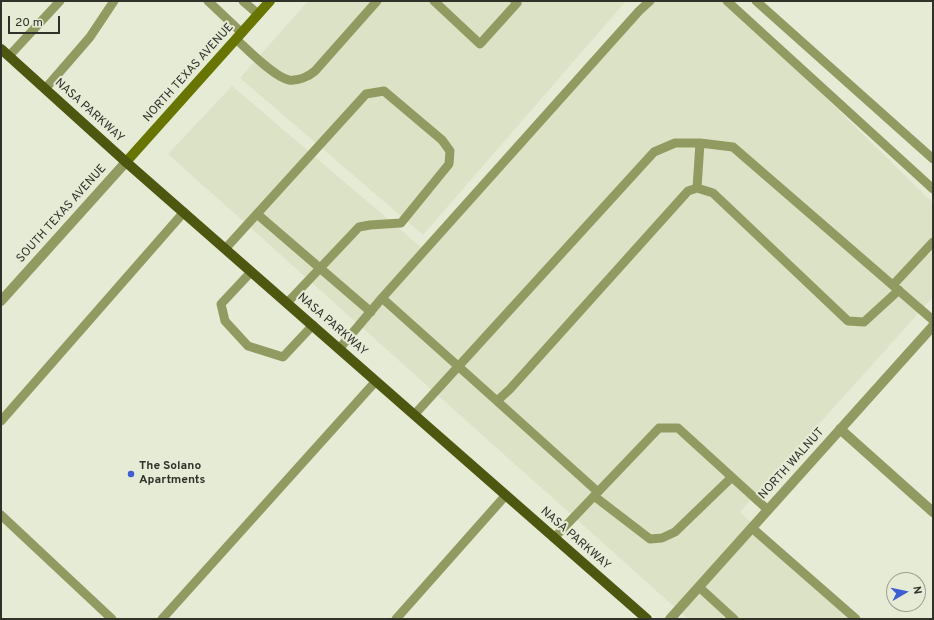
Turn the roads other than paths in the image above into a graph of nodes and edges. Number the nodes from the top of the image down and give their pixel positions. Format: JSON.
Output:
{"nodes":[{"id":1,"x":60,"y":1,"type":"edge"},
{"id":2,"x":114,"y":1,"type":"edge"},
{"id":3,"x":208,"y":1,"type":"edge"},
{"id":4,"x":243,"y":1,"type":"edge"},
{"id":5,"x":270,"y":1,"type":"edge"},
{"id":6,"x":377,"y":1,"type":"edge"},
{"id":7,"x":434,"y":1,"type":"edge"},
{"id":8,"x":515,"y":1,"type":"edge"},
{"id":9,"x":650,"y":1,"type":"edge"},
{"id":10,"x":727,"y":1,"type":"edge"},
{"id":11,"x":756,"y":1,"type":"edge"},
{"id":12,"x":258,"y":14,"type":"junction"},
{"id":13,"x":239,"y":36,"type":"junction"},
{"id":14,"x":1,"y":49,"type":"edge"},
{"id":15,"x":9,"y":56,"type":"junction"},
{"id":16,"x":45,"y":89,"type":"junction"},
{"id":17,"x":700,"y":143,"type":"junction"},
{"id":18,"x":933,"y":159,"type":"edge"},
{"id":19,"x":126,"y":162,"type":"junction"},
{"id":20,"x":697,"y":188,"type":"junction"},
{"id":21,"x":933,"y":189,"type":"edge"},
{"id":22,"x":184,"y":212,"type":"junction"},
{"id":23,"x":257,"y":214,"type":"junction"},
{"id":24,"x":933,"y":242,"type":"edge"},
{"id":25,"x":225,"y":249,"type":"junction"},
{"id":26,"x":321,"y":268,"type":"junction"},
{"id":27,"x":251,"y":272,"type":"junction"},
{"id":28,"x":896,"y":288,"type":"junction"},
{"id":29,"x":382,"y":298,"type":"junction"},
{"id":30,"x":1,"y":301,"type":"edge"},
{"id":31,"x":287,"y":303,"type":"junction"},
{"id":32,"x":371,"y":312,"type":"junction"},
{"id":33,"x":933,"y":320,"type":"edge"},
{"id":34,"x":313,"y":325,"type":"junction"},
{"id":35,"x":933,"y":326,"type":"edge"},
{"id":36,"x":339,"y":349,"type":"junction"},
{"id":37,"x":459,"y":366,"type":"junction"},
{"id":38,"x":376,"y":381,"type":"junction"},
{"id":39,"x":497,"y":401,"type":"junction"},
{"id":40,"x":414,"y":415,"type":"junction"},
{"id":41,"x":1,"y":421,"type":"edge"},
{"id":42,"x":840,"y":429,"type":"junction"},
{"id":43,"x":732,"y":477,"type":"junction"},
{"id":44,"x":596,"y":494,"type":"junction"},
{"id":45,"x":506,"y":495,"type":"junction"},
{"id":46,"x":768,"y":510,"type":"junction"},
{"id":47,"x":933,"y":512,"type":"edge"},
{"id":48,"x":1,"y":515,"type":"edge"},
{"id":49,"x":752,"y":528,"type":"junction"},
{"id":50,"x":554,"y":538,"type":"junction"},
{"id":51,"x":699,"y":587,"type":"junction"},
{"id":52,"x":112,"y":619,"type":"edge"},
{"id":53,"x":162,"y":619,"type":"edge"},
{"id":54,"x":396,"y":619,"type":"edge"},
{"id":55,"x":646,"y":619,"type":"edge"},
{"id":56,"x":670,"y":619,"type":"edge"},
{"id":57,"x":734,"y":619,"type":"edge"},
{"id":58,"x":856,"y":619,"type":"edge"}],
"edges":[{"from":1,"to":15,"type":"lane"},
{"from":2,"to":16,"type":"lane"},
{"from":3,"to":13,"type":"lane"},
{"from":4,"to":12,"type":"lane"},
{"from":5,"to":12,"type":"street","name":"NORTH TEXAS AVENUE"},
{"from":6,"to":13,"type":"lane"},
{"from":7,"to":8,"type":"lane"},
{"from":9,"to":29,"type":"lane"},
{"from":10,"to":21,"type":"lane"},
{"from":11,"to":18,"type":"lane"},
{"from":12,"to":13,"type":"street","name":"NORTH TEXAS AVENUE"},
{"from":13,"to":19,"type":"street","name":"NORTH TEXAS AVENUE"},
{"from":14,"to":15,"type":"main road","name":"NASA PARKWAY"},
{"from":15,"to":16,"type":"main road","name":"NASA PARKWAY"},
{"from":16,"to":19,"type":"main road","name":"NASA PARKWAY"},
{"from":17,"to":20,"type":"lane"},
{"from":17,"to":28,"type":"lane"},
{"from":17,"to":37,"type":"lane"},
{"from":19,"to":22,"type":"main road","name":"NASA PARKWAY"},
{"from":19,"to":30,"type":"street","name":"SOUTH TEXAS AVENUE"},
{"from":20,"to":28,"type":"lane"},
{"from":20,"to":39,"type":"lane"},
{"from":22,"to":25,"type":"main road","name":"NASA PARKWAY"},
{"from":22,"to":41,"type":"lane"},
{"from":23,"to":25,"type":"lane"},
{"from":23,"to":26,"type":"lane"},
{"from":23,"to":26,"type":"lane"},
{"from":24,"to":28,"type":"lane"},
{"from":25,"to":27,"type":"main road","name":"NASA PARKWAY"},
{"from":26,"to":31,"type":"lane"},
{"from":26,"to":32,"type":"lane"},
{"from":27,"to":31,"type":"main road","name":"NASA PARKWAY"},
{"from":27,"to":34,"type":"lane"},
{"from":28,"to":33,"type":"lane"},
{"from":29,"to":32,"type":"lane"},
{"from":29,"to":37,"type":"lane"},
{"from":31,"to":34,"type":"main road","name":"NASA PARKWAY"},
{"from":32,"to":36,"type":"lane"},
{"from":34,"to":36,"type":"main road","name":"NASA PARKWAY"},
{"from":35,"to":42,"type":"street","name":"NORTH WALNUT"},
{"from":36,"to":38,"type":"main road","name":"NASA PARKWAY"},
{"from":37,"to":39,"type":"lane"},
{"from":37,"to":40,"type":"lane"},
{"from":38,"to":40,"type":"main road","name":"NASA PARKWAY"},
{"from":38,"to":53,"type":"lane"},
{"from":39,"to":44,"type":"lane"},
{"from":40,"to":45,"type":"main road","name":"NASA PARKWAY"},
{"from":42,"to":46,"type":"street","name":"NORTH WALNUT"},
{"from":42,"to":47,"type":"street"},
{"from":43,"to":44,"type":"lane"},
{"from":43,"to":44,"type":"lane"},
{"from":43,"to":46,"type":"lane"},
{"from":44,"to":50,"type":"lane"},
{"from":45,"to":50,"type":"main road","name":"NASA PARKWAY"},
{"from":45,"to":54,"type":"lane"},
{"from":46,"to":49,"type":"street","name":"NORTH WALNUT"},
{"from":48,"to":52,"type":"lane"},
{"from":49,"to":51,"type":"street","name":"NORTH WALNUT"},
{"from":49,"to":58,"type":"lane"},
{"from":50,"to":55,"type":"main road","name":"NASA PARKWAY"},
{"from":51,"to":56,"type":"street","name":"NORTH WALNUT"},
{"from":51,"to":57,"type":"lane"}]}
